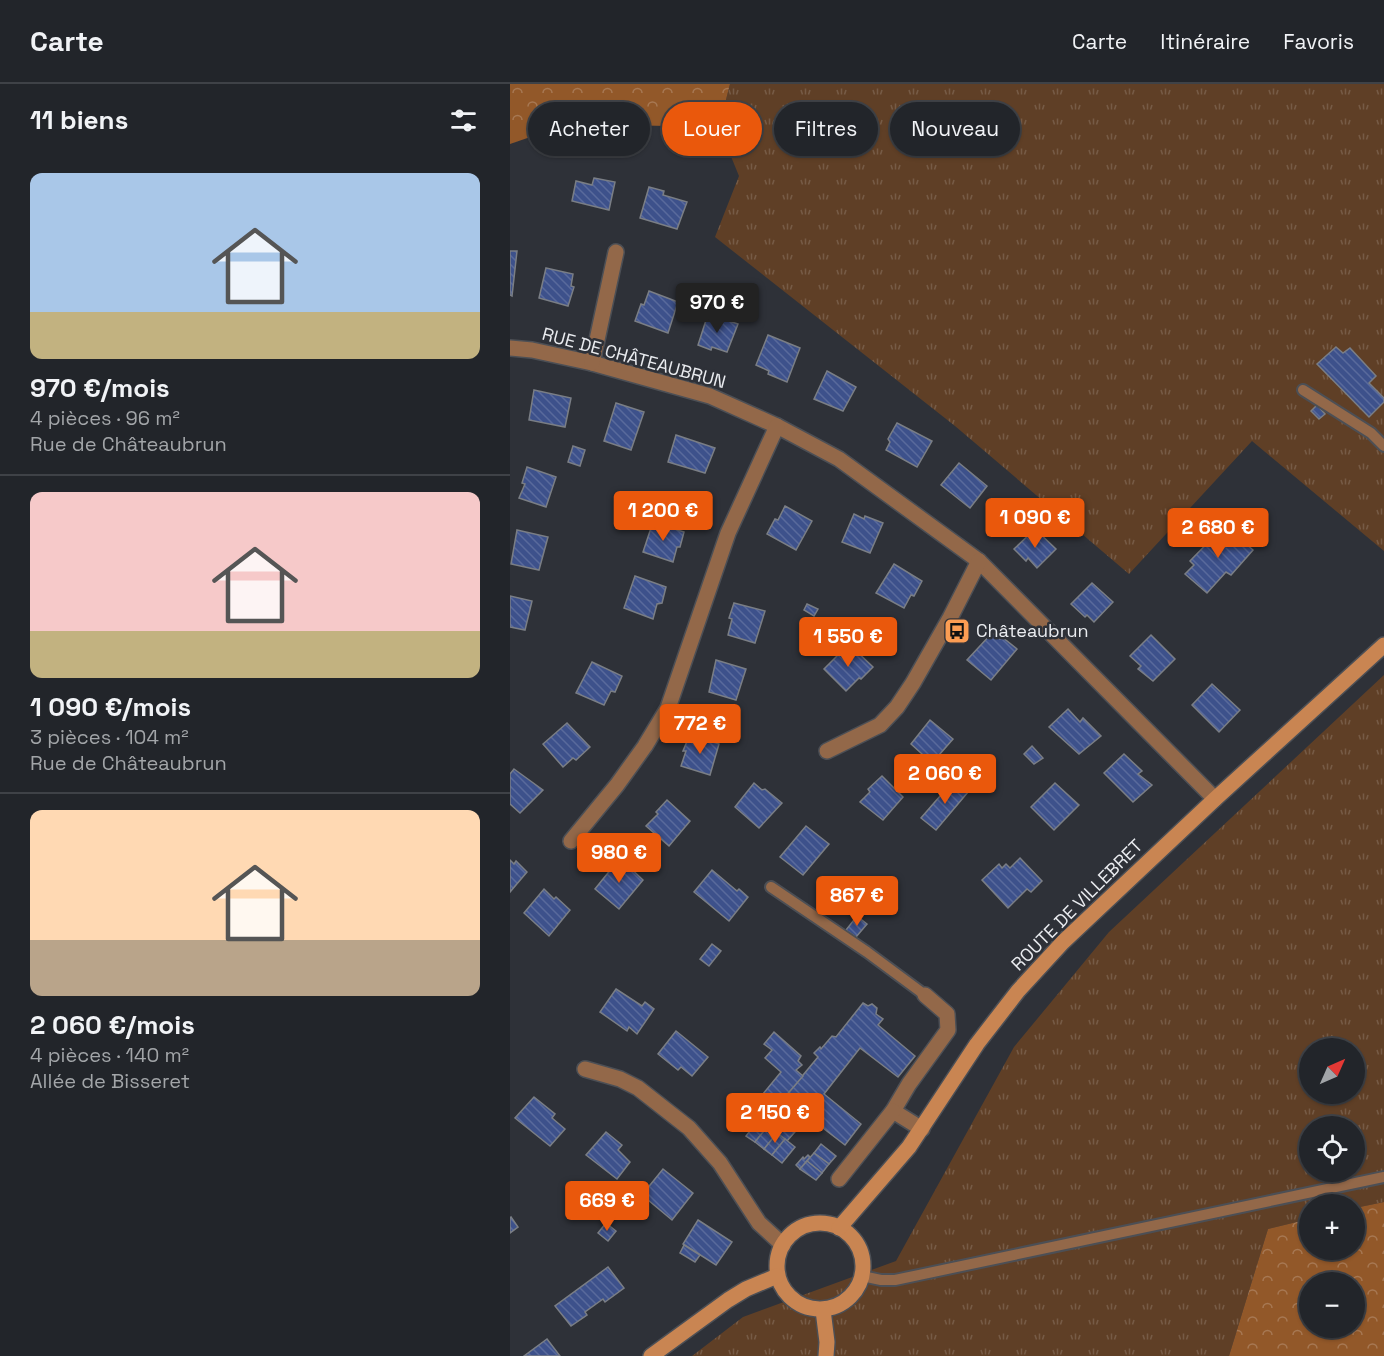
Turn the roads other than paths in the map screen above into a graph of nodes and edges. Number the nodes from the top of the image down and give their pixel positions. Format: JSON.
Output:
{"nodes":[{"id":1,"x":616,"y":252,"type":"dead end"},
{"id":2,"x":510,"y":348,"type":"edge"},
{"id":3,"x":592,"y":363,"type":"junction"},
{"id":4,"x":1303,"y":390,"type":"dead end"},
{"id":5,"x":777,"y":426,"type":"junction"},
{"id":6,"x":1384,"y":446,"type":"edge"},
{"id":7,"x":980,"y":561,"type":"junction"},
{"id":8,"x":1384,"y":645,"type":"edge"},
{"id":9,"x":827,"y":751,"type":"dead end"},
{"id":10,"x":1215,"y":799,"type":"junction"},
{"id":11,"x":571,"y":841,"type":"dead end"},
{"id":12,"x":771,"y":887,"type":"dead end"},
{"id":13,"x":925,"y":995,"type":"joint"},
{"id":14,"x":585,"y":1069,"type":"dead end"},
{"id":15,"x":893,"y":1112,"type":"junction"},
{"id":16,"x":922,"y":1129,"type":"junction"},
{"id":17,"x":1384,"y":1177,"type":"edge"},
{"id":18,"x":839,"y":1179,"type":"dead end"},
{"id":19,"x":839,"y":1228,"type":"junction"},
{"id":20,"x":783,"y":1245,"type":"junction"},
{"id":21,"x":777,"y":1276,"type":"junction"},
{"id":22,"x":862,"y":1276,"type":"junction"},
{"id":23,"x":822,"y":1310,"type":"junction"},
{"id":24,"x":651,"y":1356,"type":"edge"},
{"id":25,"x":826,"y":1356,"type":"edge"}],
"edges":[{"from":1,"to":3,"type":"street"},
{"from":2,"to":3,"type":"street","name":"RUE DE CHÂTEAUBRUN"},
{"from":3,"to":5,"type":"street","name":"RUE DE CHÂTEAUBRUN"},
{"from":4,"to":6,"type":"lane"},
{"from":5,"to":7,"type":"street","name":"RUE DE CHÂTEAUBRUN"},
{"from":5,"to":11,"type":"street"},
{"from":7,"to":9,"type":"street"},
{"from":7,"to":10,"type":"street","name":"RUE DE CHÂTEAUBRUN"},
{"from":8,"to":10,"type":"main road","name":"ROUTE DE VILLEBRET"},
{"from":10,"to":16,"type":"main road","name":"ROUTE DE VILLEBRET"},
{"from":12,"to":13,"type":"lane"},
{"from":13,"to":15,"type":"street"},
{"from":14,"to":20,"type":"street"},
{"from":15,"to":16,"type":"street"},
{"from":15,"to":18,"type":"street"},
{"from":16,"to":19,"type":"main road","name":"ROUTE DE VILLEBRET"},
{"from":17,"to":22,"type":"lane"},
{"from":19,"to":20,"type":"main road"},
{"from":19,"to":22,"type":"main road"},
{"from":20,"to":21,"type":"main road"},
{"from":21,"to":23,"type":"main road"},
{"from":21,"to":24,"type":"main road"},
{"from":22,"to":23,"type":"main road"},
{"from":23,"to":25,"type":"main road"}]}
